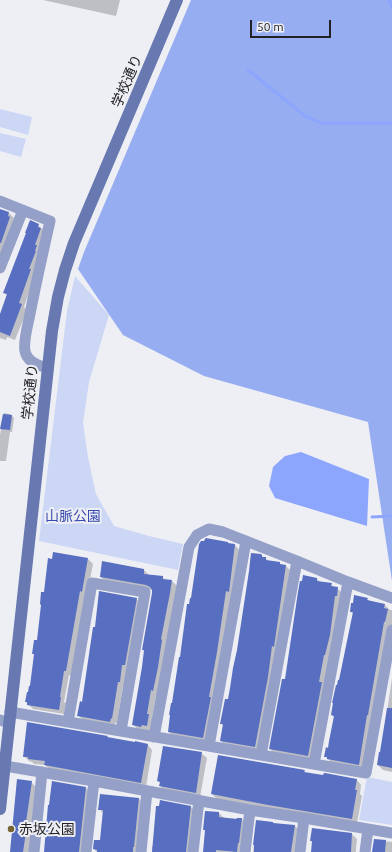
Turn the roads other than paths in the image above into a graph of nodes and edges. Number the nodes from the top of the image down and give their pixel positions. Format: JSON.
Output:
{"nodes":[{"id":1,"x":177,"y":0,"type":"edge"},
{"id":2,"x":0,"y":201,"type":"edge"},
{"id":3,"x":23,"y":210,"type":"junction"},
{"id":4,"x":0,"y":268,"type":"edge"},
{"id":5,"x":48,"y":368,"type":"junction"},
{"id":6,"x":246,"y":541,"type":"junction"},
{"id":7,"x":297,"y":561,"type":"junction"},
{"id":8,"x":348,"y":582,"type":"junction"},
{"id":9,"x":392,"y":598,"type":"edge"},
{"id":10,"x":392,"y":630,"type":"edge"},
{"id":11,"x":6,"y":718,"type":"edge"},
{"id":12,"x":68,"y":722,"type":"junction"},
{"id":13,"x":121,"y":731,"type":"junction"},
{"id":14,"x":154,"y":737,"type":"junction"},
{"id":15,"x":209,"y":746,"type":"junction"},
{"id":16,"x":261,"y":755,"type":"junction"},
{"id":17,"x":314,"y":764,"type":"junction"},
{"id":18,"x":5,"y":766,"type":"junction"},
{"id":19,"x":42,"y":772,"type":"junction"},
{"id":20,"x":94,"y":781,"type":"junction"},
{"id":21,"x":147,"y":791,"type":"junction"},
{"id":22,"x":199,"y":800,"type":"junction"},
{"id":23,"x":0,"y":809,"type":"edge"},
{"id":24,"x":250,"y":810,"type":"junction"},
{"id":25,"x":304,"y":818,"type":"junction"},
{"id":26,"x":368,"y":829,"type":"junction"},
{"id":27,"x":392,"y":833,"type":"edge"},
{"id":28,"x":34,"y":852,"type":"edge"},
{"id":29,"x":86,"y":852,"type":"edge"},
{"id":30,"x":141,"y":852,"type":"edge"},
{"id":31,"x":193,"y":852,"type":"edge"},
{"id":32,"x":245,"y":852,"type":"edge"},
{"id":33,"x":300,"y":852,"type":"edge"},
{"id":34,"x":365,"y":852,"type":"edge"}],
"edges":[{"from":1,"to":5,"type":"street","name":"学校通り"},
{"from":2,"to":3,"type":"street"},
{"from":3,"to":4,"type":"street"},
{"from":3,"to":5,"type":"street"},
{"from":5,"to":11,"type":"street","name":"学校通り"},
{"from":6,"to":7,"type":"street"},
{"from":6,"to":14,"type":"street"},
{"from":6,"to":15,"type":"street"},
{"from":7,"to":8,"type":"street"},
{"from":7,"to":16,"type":"street"},
{"from":8,"to":9,"type":"street"},
{"from":8,"to":17,"type":"street"},
{"from":10,"to":17,"type":"street"},
{"from":11,"to":12,"type":"street"},
{"from":11,"to":18,"type":"street","name":"学校通り"},
{"from":12,"to":13,"type":"street"},
{"from":12,"to":13,"type":"street"},
{"from":13,"to":14,"type":"street"},
{"from":14,"to":15,"type":"street"},
{"from":15,"to":16,"type":"street"},
{"from":16,"to":17,"type":"street"},
{"from":18,"to":19,"type":"street"},
{"from":18,"to":23,"type":"street","name":"学校通り"},
{"from":19,"to":20,"type":"street"},
{"from":19,"to":28,"type":"street"},
{"from":20,"to":21,"type":"street"},
{"from":20,"to":29,"type":"street"},
{"from":21,"to":22,"type":"street"},
{"from":21,"to":30,"type":"street"},
{"from":22,"to":24,"type":"street"},
{"from":22,"to":31,"type":"street"},
{"from":24,"to":25,"type":"street"},
{"from":24,"to":32,"type":"street"},
{"from":25,"to":26,"type":"street"},
{"from":25,"to":33,"type":"street"},
{"from":26,"to":27,"type":"street"},
{"from":26,"to":34,"type":"street"}]}
